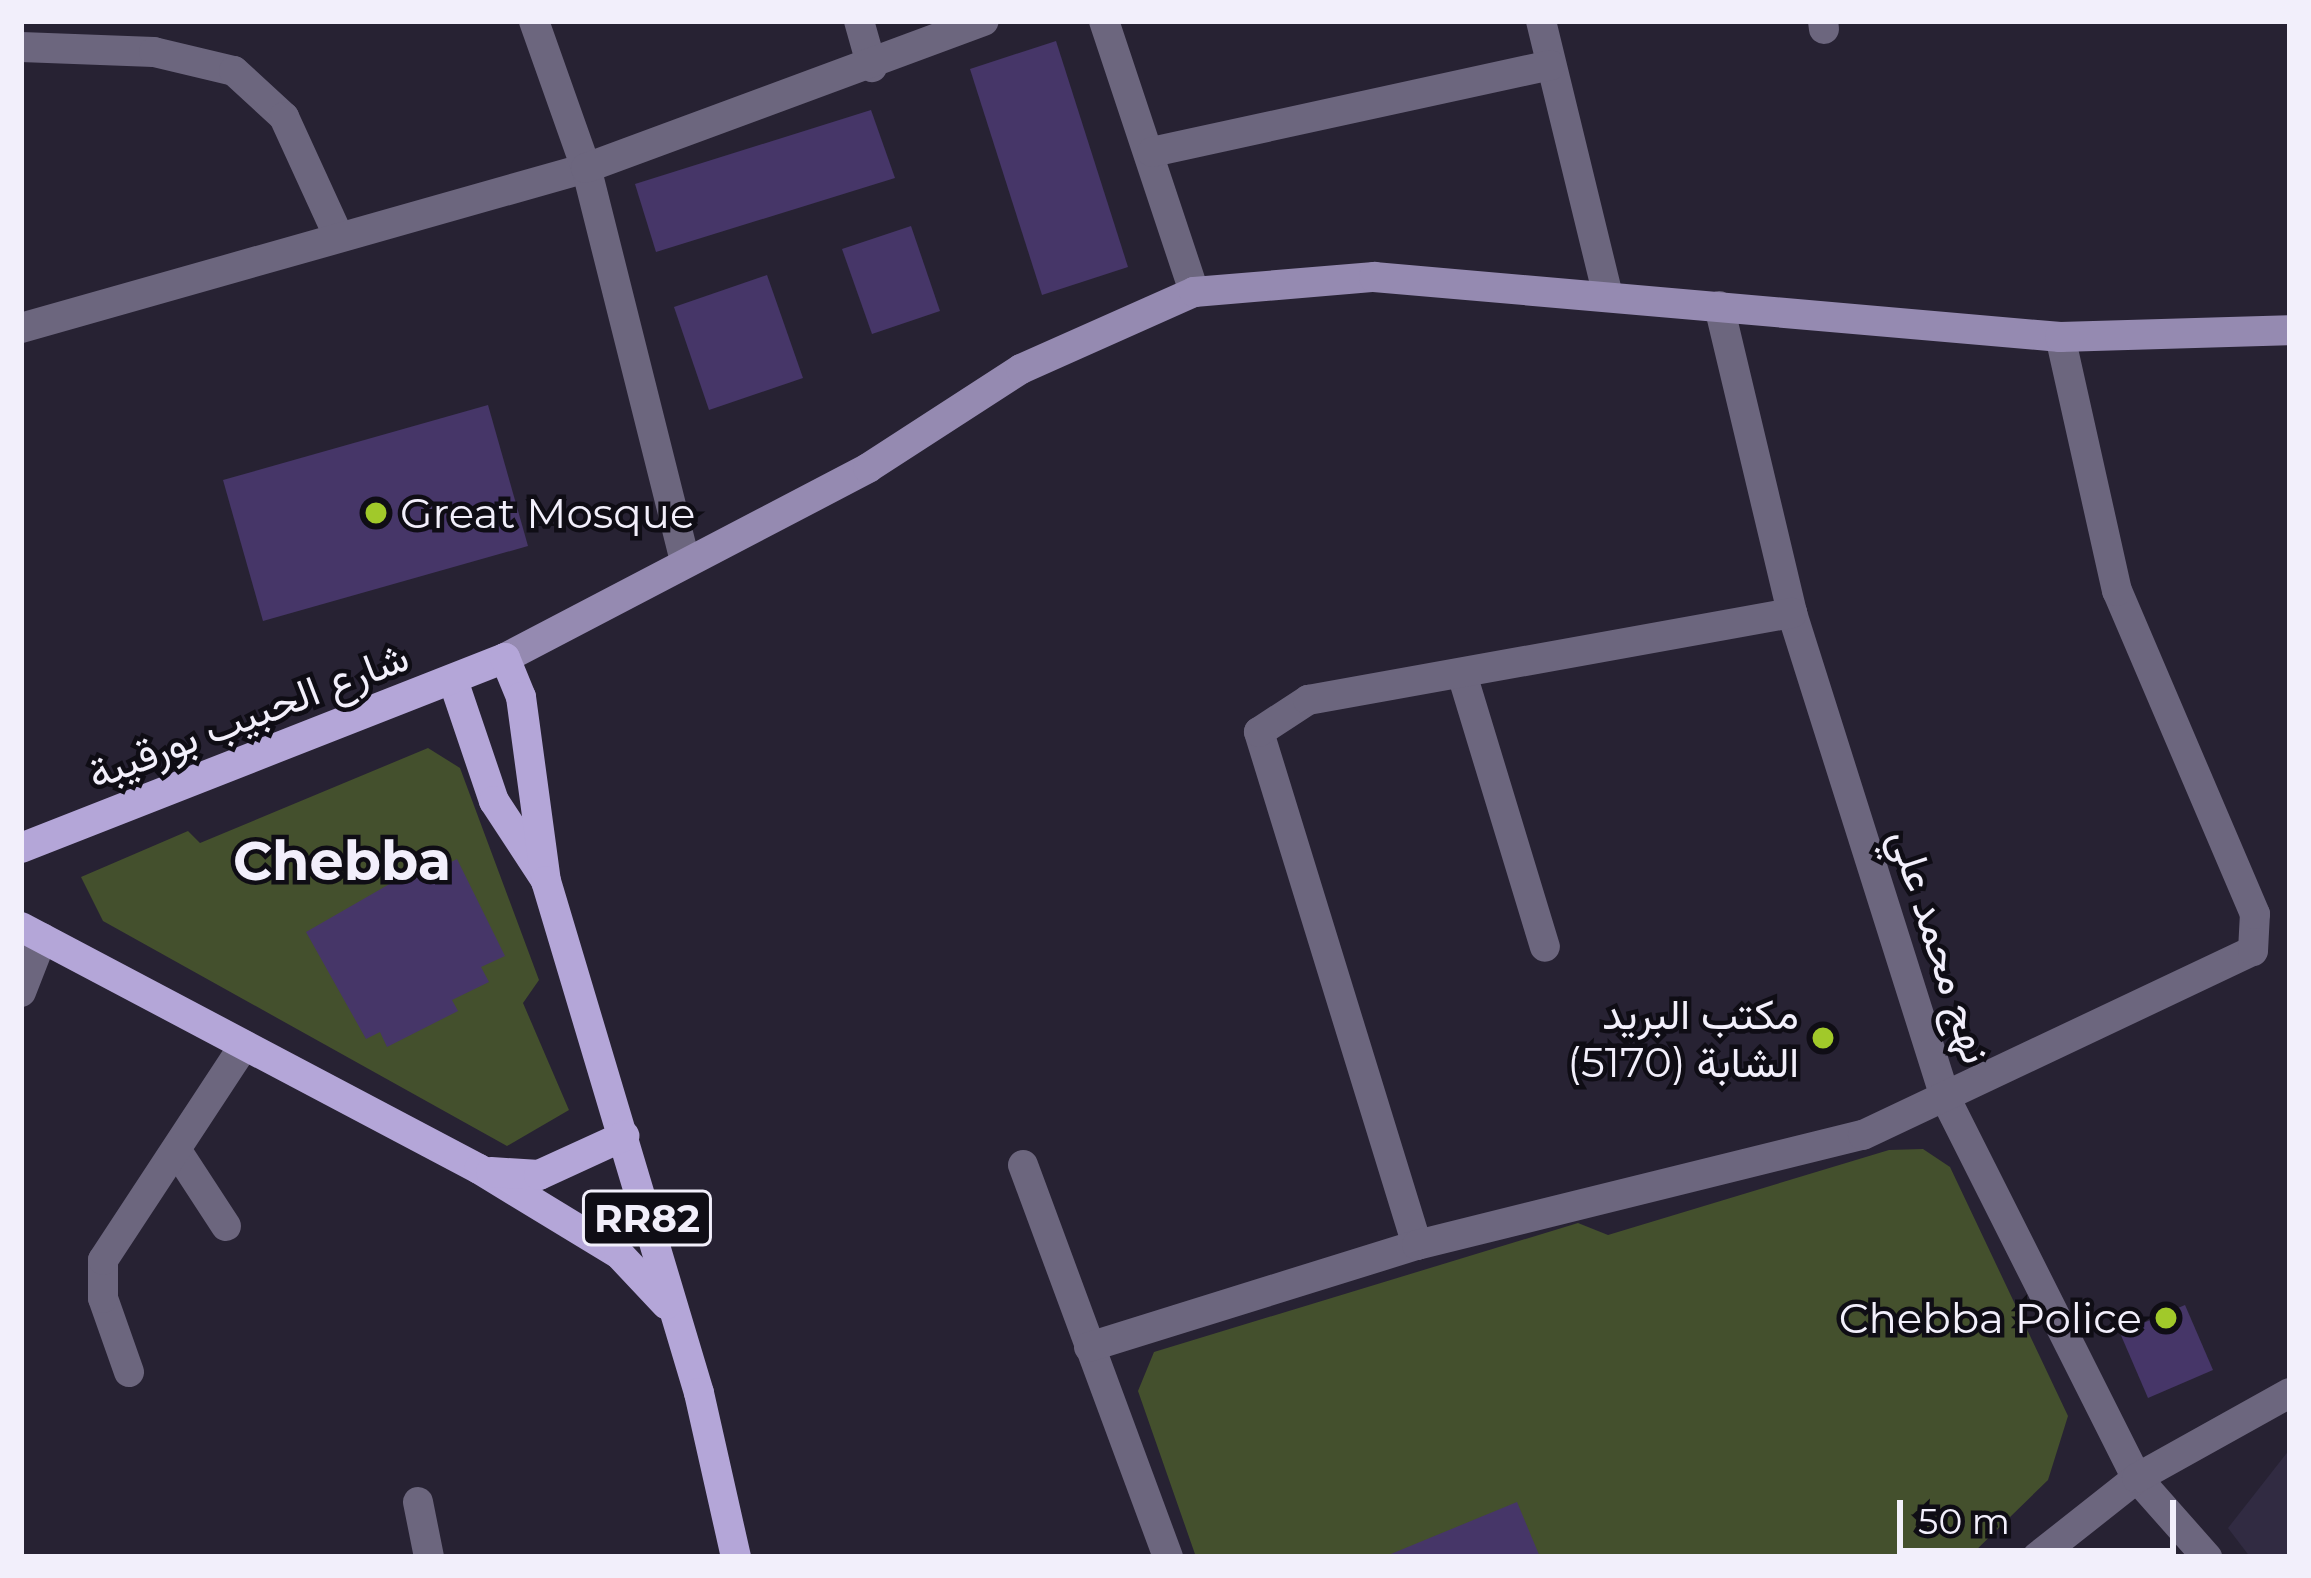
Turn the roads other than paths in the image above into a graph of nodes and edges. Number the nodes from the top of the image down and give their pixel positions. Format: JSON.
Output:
{"nodes":[{"id":1,"x":534,"y":21,"type":"edge"},
{"id":2,"x":859,"y":21,"type":"edge"},
{"id":3,"x":984,"y":21,"type":"edge"},
{"id":4,"x":1104,"y":21,"type":"edge"},
{"id":5,"x":1541,"y":21,"type":"edge"},
{"id":6,"x":21,"y":47,"type":"edge"},
{"id":7,"x":1551,"y":64,"type":"junction"},
{"id":8,"x":872,"y":67,"type":"junction"},
{"id":9,"x":1151,"y":152,"type":"junction"},
{"id":10,"x":586,"y":168,"type":"junction"},
{"id":11,"x":337,"y":233,"type":"junction"},
{"id":12,"x":1607,"y":291,"type":"junction"},
{"id":13,"x":1194,"y":292,"type":"junction"},
{"id":14,"x":1719,"y":306,"type":"junction"},
{"id":15,"x":21,"y":328,"type":"edge"},
{"id":16,"x":2290,"y":330,"type":"edge"},
{"id":17,"x":2060,"y":337,"type":"junction"},
{"id":18,"x":686,"y":561,"type":"junction"},
{"id":19,"x":1792,"y":613,"type":"junction"},
{"id":20,"x":505,"y":658,"type":"junction"},
{"id":21,"x":1462,"y":674,"type":"junction"},
{"id":22,"x":453,"y":680,"type":"junction"},
{"id":23,"x":26,"y":848,"type":"edge"},
{"id":24,"x":546,"y":881,"type":"junction"},
{"id":25,"x":29,"y":931,"type":"edge"},
{"id":26,"x":1545,"y":947,"type":"dead end"},
{"id":27,"x":21,"y":992,"type":"edge"},
{"id":28,"x":244,"y":1046,"type":"junction"},
{"id":29,"x":1945,"y":1097,"type":"junction"},
{"id":30,"x":624,"y":1136,"type":"junction"},
{"id":31,"x":179,"y":1154,"type":"junction"},
{"id":32,"x":1023,"y":1165,"type":"dead end"},
{"id":33,"x":479,"y":1169,"type":"junction"},
{"id":34,"x":226,"y":1226,"type":"dead end"},
{"id":35,"x":1417,"y":1245,"type":"junction"},
{"id":36,"x":674,"y":1315,"type":"junction"},
{"id":37,"x":1089,"y":1347,"type":"junction"},
{"id":38,"x":129,"y":1372,"type":"dead end"},
{"id":39,"x":2290,"y":1393,"type":"edge"},
{"id":40,"x":2137,"y":1478,"type":"junction"},
{"id":41,"x":418,"y":1502,"type":"dead end"},
{"id":42,"x":429,"y":1557,"type":"edge"},
{"id":43,"x":736,"y":1557,"type":"edge"},
{"id":44,"x":1168,"y":1557,"type":"edge"},
{"id":45,"x":2037,"y":1557,"type":"edge"},
{"id":46,"x":2207,"y":1557,"type":"edge"}],
"edges":[{"from":1,"to":10,"type":"street"},
{"from":2,"to":8,"type":"street"},
{"from":3,"to":8,"type":"street"},
{"from":4,"to":9,"type":"street"},
{"from":5,"to":7,"type":"street"},
{"from":6,"to":11,"type":"street"},
{"from":7,"to":9,"type":"street"},
{"from":7,"to":12,"type":"street"},
{"from":8,"to":10,"type":"street"},
{"from":9,"to":13,"type":"street"},
{"from":10,"to":11,"type":"street"},
{"from":10,"to":18,"type":"street"},
{"from":11,"to":15,"type":"street"},
{"from":12,"to":13,"type":"main road"},
{"from":12,"to":14,"type":"main road"},
{"from":13,"to":18,"type":"main road"},
{"from":14,"to":17,"type":"main road"},
{"from":14,"to":19,"type":"street","name":"نهج محمد علي"},
{"from":16,"to":17,"type":"main road"},
{"from":17,"to":29,"type":"street"},
{"from":18,"to":20,"type":"main road"},
{"from":19,"to":21,"type":"street"},
{"from":19,"to":29,"type":"street","name":"نهج محمد علي"},
{"from":20,"to":22,"type":"main road","name":"شارع الحبيب بورقيبة"},
{"from":20,"to":24,"type":"main road","number":"RR82"},
{"from":21,"to":26,"type":"street"},
{"from":21,"to":35,"type":"street"},
{"from":22,"to":23,"type":"main road","name":"شارع الحبيب بورقيبة"},
{"from":22,"to":24,"type":"main road","number":"RR82"},
{"from":24,"to":30,"type":"main road","number":"RR82"},
{"from":25,"to":27,"type":"street"},
{"from":25,"to":28,"type":"main road"},
{"from":28,"to":31,"type":"street"},
{"from":28,"to":33,"type":"main road"},
{"from":29,"to":35,"type":"street"},
{"from":29,"to":40,"type":"street","name":"نهج محمد علي"},
{"from":30,"to":33,"type":"main road"},
{"from":30,"to":36,"type":"main road","number":"RR82"},
{"from":31,"to":34,"type":"street"},
{"from":31,"to":38,"type":"street"},
{"from":32,"to":37,"type":"street"},
{"from":33,"to":36,"type":"main road"},
{"from":35,"to":37,"type":"street"},
{"from":36,"to":43,"type":"main road","number":"RR82"},
{"from":37,"to":44,"type":"street"},
{"from":39,"to":40,"type":"street"},
{"from":40,"to":45,"type":"street"},
{"from":40,"to":46,"type":"street","name":"نهج محمد علي"},
{"from":41,"to":42,"type":"street"}]}
